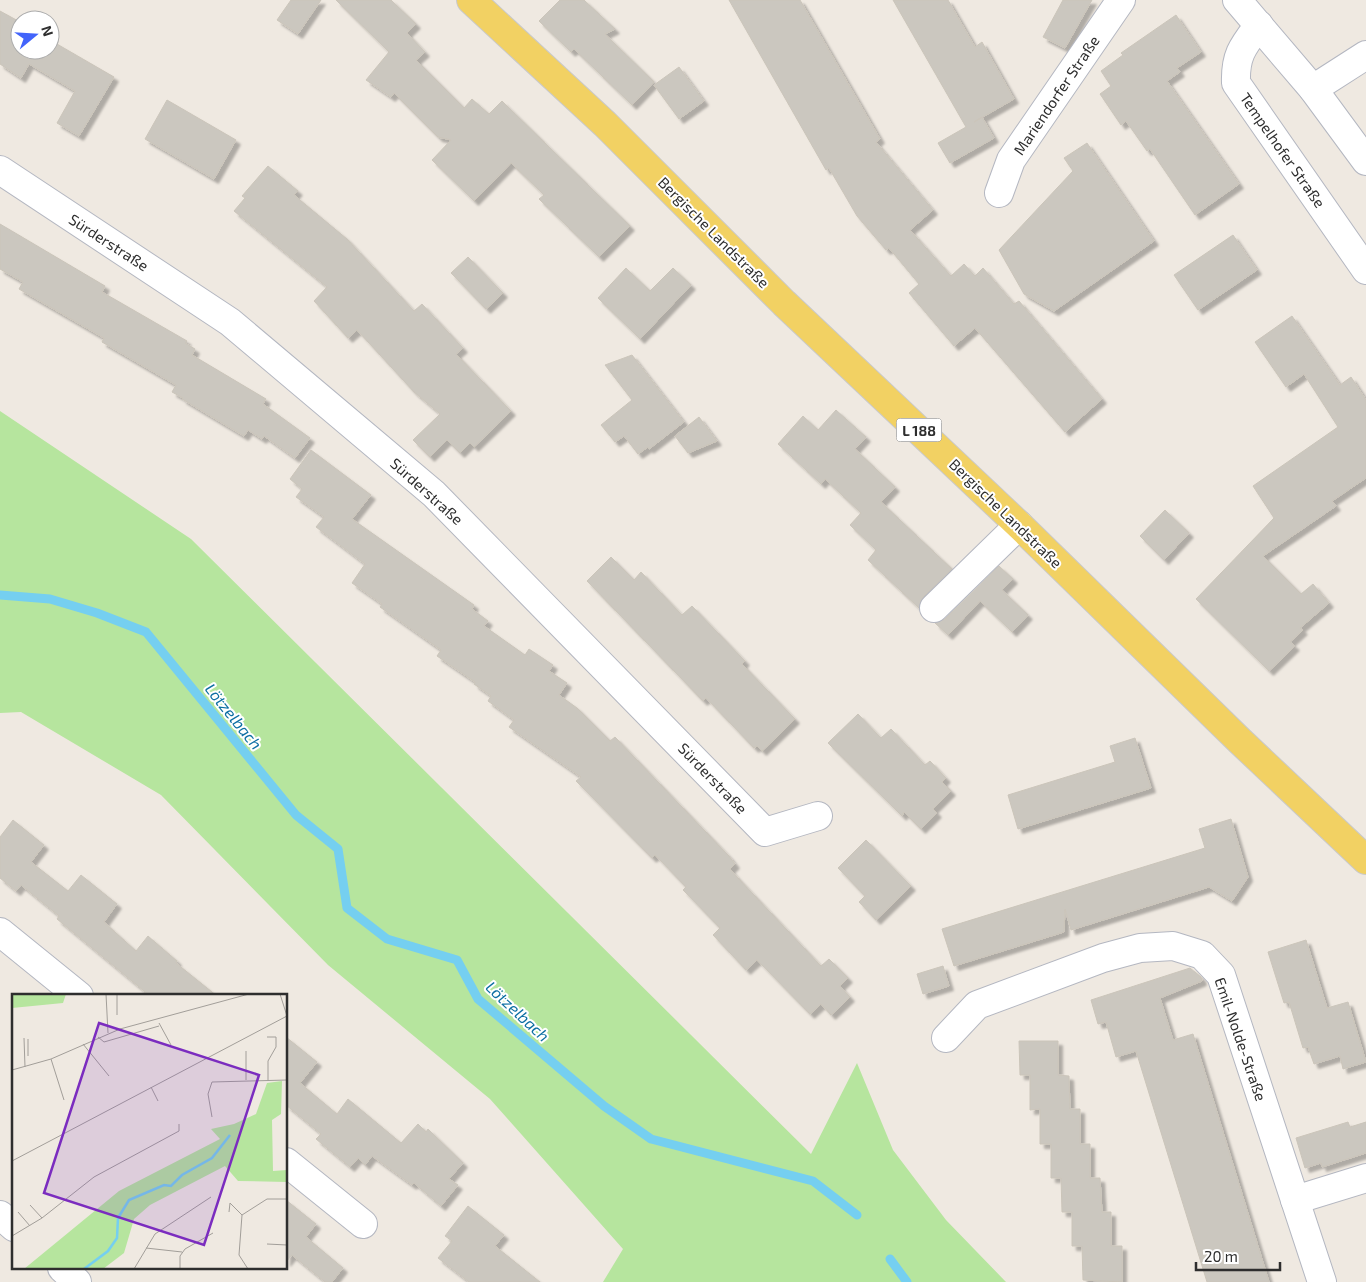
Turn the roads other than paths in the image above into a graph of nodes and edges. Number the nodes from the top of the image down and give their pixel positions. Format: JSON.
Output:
{"nodes":[{"id":1,"x":471,"y":0,"type":"edge"},
{"id":2,"x":1121,"y":0,"type":"edge"},
{"id":3,"x":1237,"y":0,"type":"edge"},
{"id":4,"x":1259,"y":25,"type":"junction"},
{"id":5,"x":1366,"y":55,"type":"edge"},
{"id":6,"x":1313,"y":89,"type":"junction"},
{"id":7,"x":1366,"y":161,"type":"edge"},
{"id":8,"x":0,"y":170,"type":"edge"},
{"id":9,"x":998,"y":193,"type":"dead end"},
{"id":10,"x":1366,"y":270,"type":"edge"},
{"id":11,"x":1020,"y":525,"type":"junction"},
{"id":12,"x":934,"y":608,"type":"dead end"},
{"id":13,"x":818,"y":816,"type":"dead end"},
{"id":14,"x":1366,"y":860,"type":"edge"},
{"id":15,"x":0,"y":932,"type":"edge"},
{"id":16,"x":77,"y":994,"type":"edge"},
{"id":17,"x":946,"y":1038,"type":"dead end"},
{"id":18,"x":288,"y":1164,"type":"edge"},
{"id":19,"x":1366,"y":1178,"type":"edge"},
{"id":20,"x":1295,"y":1200,"type":"junction"},
{"id":21,"x":0,"y":1215,"type":"edge"},
{"id":22,"x":363,"y":1224,"type":"dead end"},
{"id":23,"x":12,"y":1225,"type":"edge"},
{"id":24,"x":64,"y":1270,"type":"edge"},
{"id":25,"x":77,"y":1282,"type":"edge"},
{"id":26,"x":1322,"y":1282,"type":"edge"}],
"edges":[{"from":1,"to":11,"type":"main road","name":"Bergische Landstraße","number":"L 188"},
{"from":2,"to":9,"type":"street","name":"Mariendorfer Straße"},
{"from":3,"to":4,"type":"street"},
{"from":4,"to":6,"type":"street"},
{"from":4,"to":10,"type":"street","name":"Tempelhofer Straße"},
{"from":5,"to":6,"type":"street"},
{"from":6,"to":7,"type":"street"},
{"from":8,"to":13,"type":"street","name":"Sürderstraße"},
{"from":11,"to":12,"type":"street"},
{"from":11,"to":14,"type":"main road","name":"Bergische Landstraße","number":"L 188"},
{"from":15,"to":16,"type":"street"},
{"from":17,"to":20,"type":"street","name":"Emil-Nolde-Straße"},
{"from":18,"to":22,"type":"street"},
{"from":19,"to":20,"type":"street"},
{"from":20,"to":26,"type":"street","name":"Emil-Nolde-Straße"},
{"from":21,"to":23,"type":"street"},
{"from":24,"to":25,"type":"street"}]}
